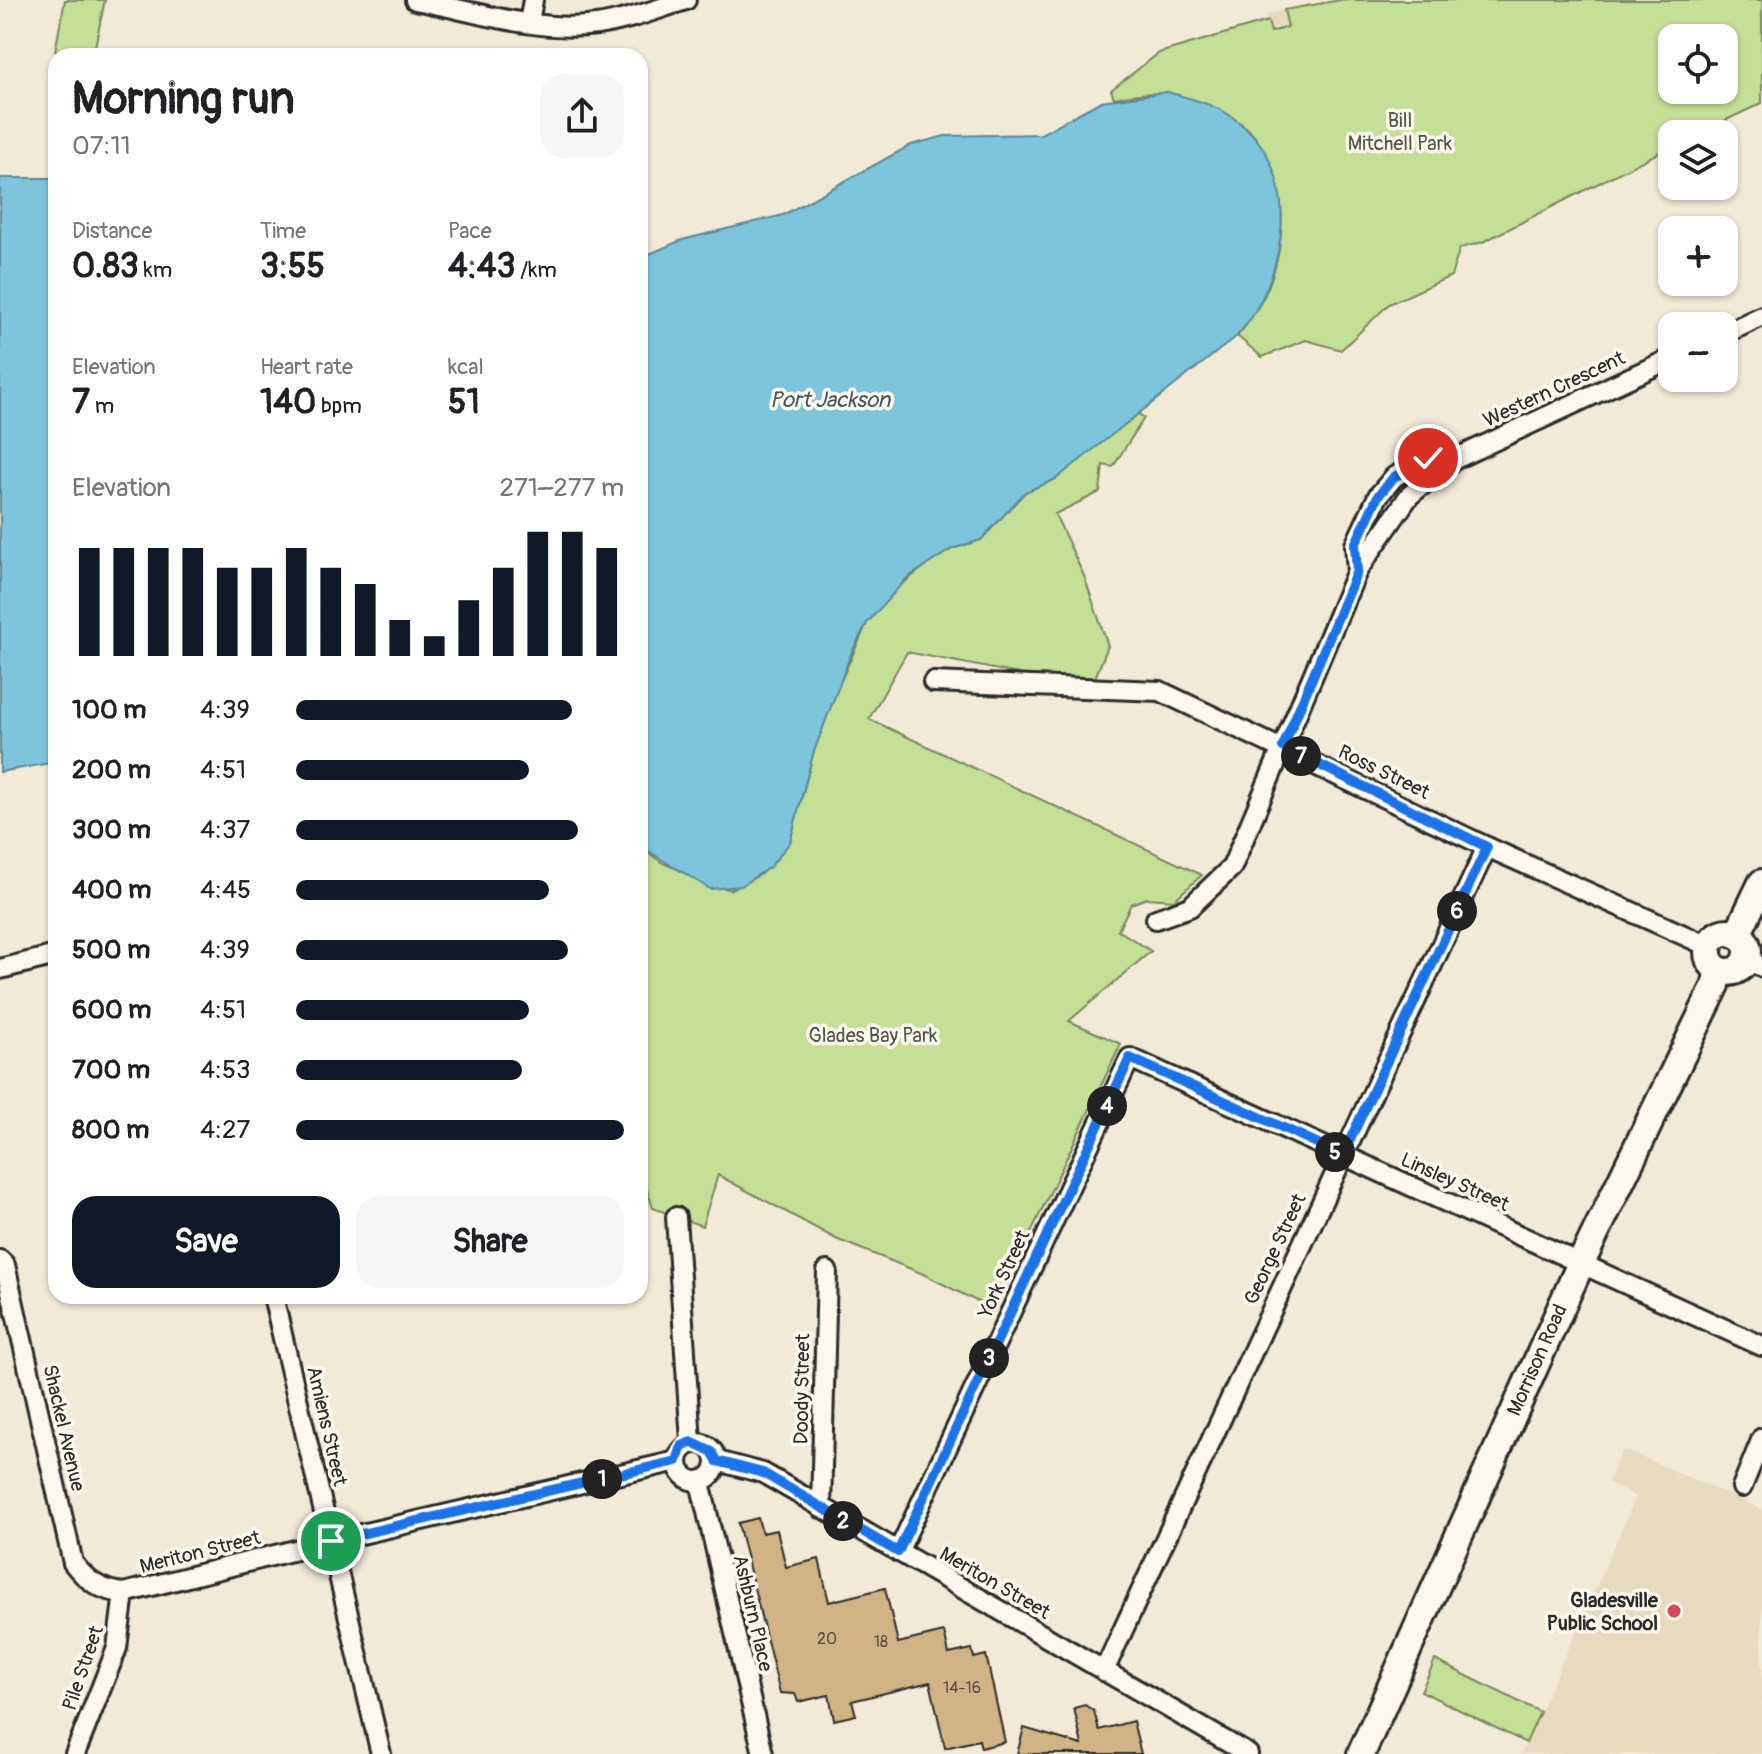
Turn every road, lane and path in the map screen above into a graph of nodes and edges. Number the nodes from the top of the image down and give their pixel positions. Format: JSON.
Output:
{"nodes":[{"id":1,"x":415,"y":0,"type":"edge"},
{"id":2,"x":533,"y":0,"type":"edge"},
{"id":3,"x":686,"y":0,"type":"edge"},
{"id":4,"x":529,"y":22,"type":"junction"},
{"id":5,"x":1762,"y":316,"type":"edge"},
{"id":6,"x":1738,"y":327,"type":"edge"},
{"id":7,"x":1658,"y":365,"type":"edge"},
{"id":8,"x":933,"y":682,"type":"dead end"},
{"id":9,"x":1283,"y":747,"type":"junction"},
{"id":10,"x":1487,"y":847,"type":"junction"},
{"id":11,"x":1762,"y":883,"type":"edge"},
{"id":12,"x":1156,"y":919,"type":"dead end"},
{"id":13,"x":1737,"y":935,"type":"junction"},
{"id":14,"x":48,"y":957,"type":"edge"},
{"id":15,"x":1713,"y":958,"type":"junction"},
{"id":16,"x":1754,"y":963,"type":"edge"},
{"id":17,"x":0,"y":969,"type":"edge"},
{"id":18,"x":1130,"y":1058,"type":"joint"},
{"id":19,"x":1343,"y":1155,"type":"junction"},
{"id":20,"x":676,"y":1217,"type":"dead end"},
{"id":21,"x":0,"y":1260,"type":"edge"},
{"id":22,"x":1581,"y":1263,"type":"junction"},
{"id":23,"x":827,"y":1271,"type":"dead end"},
{"id":24,"x":275,"y":1304,"type":"edge"},
{"id":25,"x":1762,"y":1346,"type":"edge"},
{"id":26,"x":1762,"y":1438,"type":"edge"},
{"id":27,"x":691,"y":1442,"type":"junction"},
{"id":28,"x":677,"y":1461,"type":"junction"},
{"id":29,"x":717,"y":1461,"type":"junction"},
{"id":30,"x":700,"y":1482,"type":"junction"},
{"id":31,"x":1742,"y":1487,"type":"dead end"},
{"id":32,"x":821,"y":1508,"type":"junction"},
{"id":33,"x":331,"y":1541,"type":"junction"},
{"id":34,"x":898,"y":1552,"type":"junction"},
{"id":35,"x":116,"y":1593,"type":"junction"},
{"id":36,"x":1104,"y":1671,"type":"junction"},
{"id":37,"x":75,"y":1754,"type":"edge"},
{"id":38,"x":381,"y":1754,"type":"edge"},
{"id":39,"x":763,"y":1754,"type":"edge"},
{"id":40,"x":1248,"y":1754,"type":"edge"},
{"id":41,"x":1361,"y":1754,"type":"edge"}],
"edges":[{"from":1,"to":4,"type":"street"},
{"from":2,"to":4,"type":"street"},
{"from":3,"to":4,"type":"street"},
{"from":5,"to":6,"type":"street"},
{"from":7,"to":9,"type":"street","name":"Western Crescent"},
{"from":8,"to":9,"type":"street","name":"Ross Street"},
{"from":9,"to":10,"type":"street","name":"Ross Street"},
{"from":9,"to":12,"type":"street","name":"Western Crescent"},
{"from":10,"to":15,"type":"street","name":"Ross Street"},
{"from":10,"to":19,"type":"street","name":"George Street"},
{"from":11,"to":13,"type":"street"},
{"from":13,"to":15,"type":"street"},
{"from":13,"to":16,"type":"street"},
{"from":14,"to":17,"type":"street"},
{"from":15,"to":16,"type":"street"},
{"from":15,"to":22,"type":"street","name":"Morrison Road"},
{"from":18,"to":19,"type":"street","name":"Linsley Street"},
{"from":18,"to":34,"type":"street","name":"York Street"},
{"from":19,"to":22,"type":"street","name":"Linsley Street"},
{"from":19,"to":36,"type":"street","name":"George Street"},
{"from":20,"to":27,"type":"street"},
{"from":21,"to":35,"type":"street","name":"Shackel Avenue"},
{"from":22,"to":25,"type":"street","name":"Linsley Street"},
{"from":22,"to":41,"type":"street","name":"Morrison Road"},
{"from":23,"to":32,"type":"street","name":"Doody Street"},
{"from":24,"to":33,"type":"street","name":"Amiens Street"},
{"from":26,"to":31,"type":"street"},
{"from":27,"to":28,"type":"street"},
{"from":27,"to":29,"type":"street"},
{"from":28,"to":30,"type":"street"},
{"from":28,"to":33,"type":"street","name":"Meriton Street"},
{"from":29,"to":30,"type":"street"},
{"from":29,"to":32,"type":"street","name":"Meriton Street"},
{"from":30,"to":39,"type":"street","name":"Ashburn Place"},
{"from":32,"to":34,"type":"street","name":"Meriton Street"},
{"from":33,"to":35,"type":"street","name":"Meriton Street"},
{"from":33,"to":38,"type":"street","name":"Amiens Street"},
{"from":34,"to":36,"type":"street","name":"Meriton Street"},
{"from":35,"to":37,"type":"street","name":"Pile Street"},
{"from":36,"to":40,"type":"street","name":"Meriton Street"}]}
